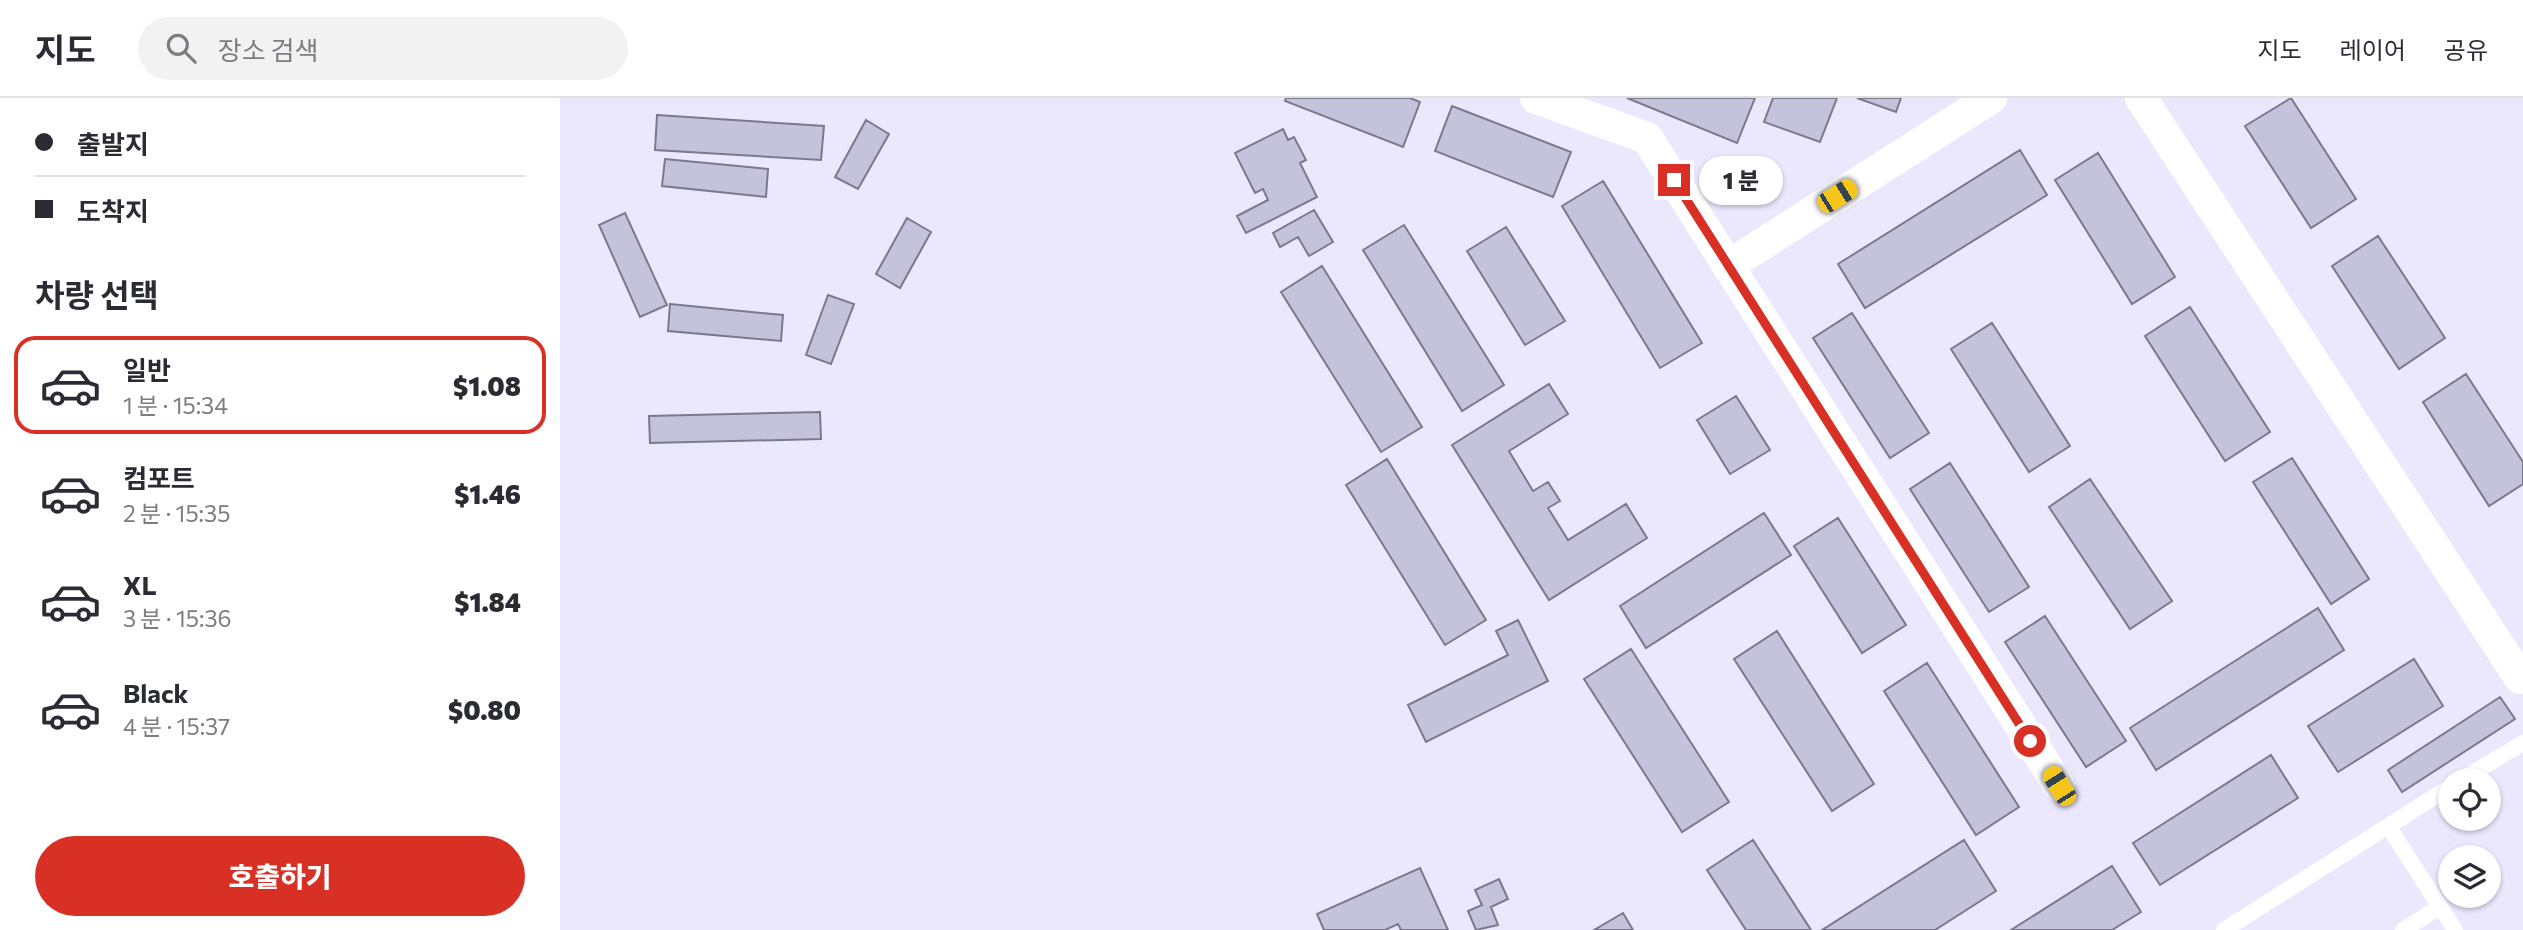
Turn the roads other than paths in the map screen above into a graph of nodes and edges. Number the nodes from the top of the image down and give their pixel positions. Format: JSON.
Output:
{"nodes":[{"id":1,"x":1536,"y":98,"type":"edge"},
{"id":2,"x":1991,"y":98,"type":"edge"},
{"id":3,"x":2141,"y":98,"type":"edge"},
{"id":4,"x":1728,"y":266,"type":"junction"},
{"id":5,"x":2521,"y":681,"type":"edge"},
{"id":6,"x":2523,"y":743,"type":"edge"},
{"id":7,"x":2481,"y":768,"type":"edge"},
{"id":8,"x":2059,"y":786,"type":"dead end"},
{"id":9,"x":2438,"y":795,"type":"edge"},
{"id":10,"x":2388,"y":826,"type":"junction"},
{"id":11,"x":2438,"y":903,"type":"edge"},
{"id":12,"x":2438,"y":907,"type":"edge"},
{"id":13,"x":2441,"y":908,"type":"edge"},
{"id":14,"x":2224,"y":930,"type":"edge"},
{"id":15,"x":2403,"y":930,"type":"edge"},
{"id":16,"x":2455,"y":930,"type":"edge"}],
"edges":[{"from":1,"to":4,"type":"street"},
{"from":2,"to":4,"type":"street"},
{"from":3,"to":5,"type":"street"},
{"from":4,"to":8,"type":"street"},
{"from":6,"to":7,"type":"lane"},
{"from":9,"to":10,"type":"lane"},
{"from":10,"to":11,"type":"lane"},
{"from":10,"to":14,"type":"lane"},
{"from":12,"to":15,"type":"lane"},
{"from":13,"to":16,"type":"lane"}]}
